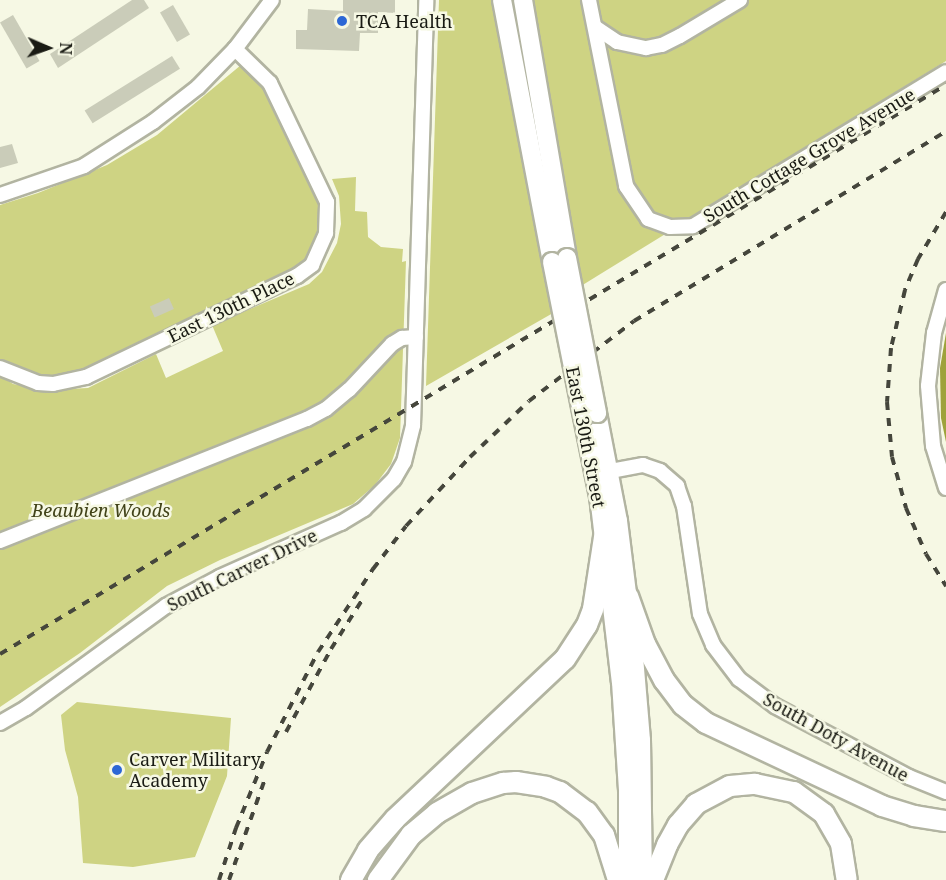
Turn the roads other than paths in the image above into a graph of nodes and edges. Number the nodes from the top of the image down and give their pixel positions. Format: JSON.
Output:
{"nodes":[{"id":1,"x":273,"y":0,"type":"edge"},
{"id":2,"x":426,"y":0,"type":"edge"},
{"id":3,"x":502,"y":0,"type":"edge"},
{"id":4,"x":523,"y":0,"type":"edge"},
{"id":5,"x":588,"y":0,"type":"edge"},
{"id":6,"x":740,"y":0,"type":"edge"},
{"id":7,"x":595,"y":27,"type":"junction"},
{"id":8,"x":236,"y":49,"type":"junction"},
{"id":9,"x":946,"y":72,"type":"edge"},
{"id":10,"x":0,"y":195,"type":"edge"},
{"id":11,"x":560,"y":260,"type":"junction"},
{"id":12,"x":946,"y":290,"type":"edge"},
{"id":13,"x":416,"y":337,"type":"junction"},
{"id":14,"x":0,"y":368,"type":"edge"},
{"id":15,"x":601,"y":473,"type":"junction"},
{"id":16,"x":946,"y":488,"type":"edge"},
{"id":17,"x":604,"y":537,"type":"junction"},
{"id":18,"x":0,"y":541,"type":"edge"},
{"id":19,"x":627,"y":596,"type":"junction"},
{"id":20,"x":0,"y":723,"type":"edge"},
{"id":21,"x":946,"y":792,"type":"edge"},
{"id":22,"x":946,"y":821,"type":"edge"},
{"id":23,"x":351,"y":880,"type":"edge"},
{"id":24,"x":378,"y":880,"type":"edge"},
{"id":25,"x":618,"y":880,"type":"edge"},
{"id":26,"x":628,"y":880,"type":"edge"},
{"id":27,"x":642,"y":880,"type":"edge"},
{"id":28,"x":653,"y":880,"type":"edge"},
{"id":29,"x":847,"y":880,"type":"edge"}],
"edges":[{"from":1,"to":8,"type":"street"},
{"from":2,"to":13,"type":"street"},
{"from":3,"to":11,"type":"main road","name":"East 130th Street"},
{"from":4,"to":11,"type":"main road","name":"East 130th Street"},
{"from":5,"to":7,"type":"street","name":"South Cottage Grove Avenue"},
{"from":6,"to":7,"type":"street"},
{"from":7,"to":9,"type":"street","name":"South Cottage Grove Avenue"},
{"from":8,"to":10,"type":"street"},
{"from":8,"to":14,"type":"street","name":"East 130th Place"},
{"from":11,"to":15,"type":"main road","name":"East 130th Street","bridge":true},
{"from":12,"to":16,"type":"street"},
{"from":13,"to":18,"type":"street"},
{"from":13,"to":20,"type":"street","name":"South Carver Drive"},
{"from":15,"to":17,"type":"main road","name":"East 130th Street"},
{"from":15,"to":19,"type":"main road","name":"East 130th Street"},
{"from":15,"to":21,"type":"street","name":"South Doty Avenue"},
{"from":17,"to":23,"type":"highway"},
{"from":17,"to":26,"type":"main road","name":"East 130th Street"},
{"from":19,"to":22,"type":"highway"},
{"from":19,"to":27,"type":"main road","name":"East 130th Street"},
{"from":24,"to":25,"type":"highway"},
{"from":28,"to":29,"type":"highway"}]}
